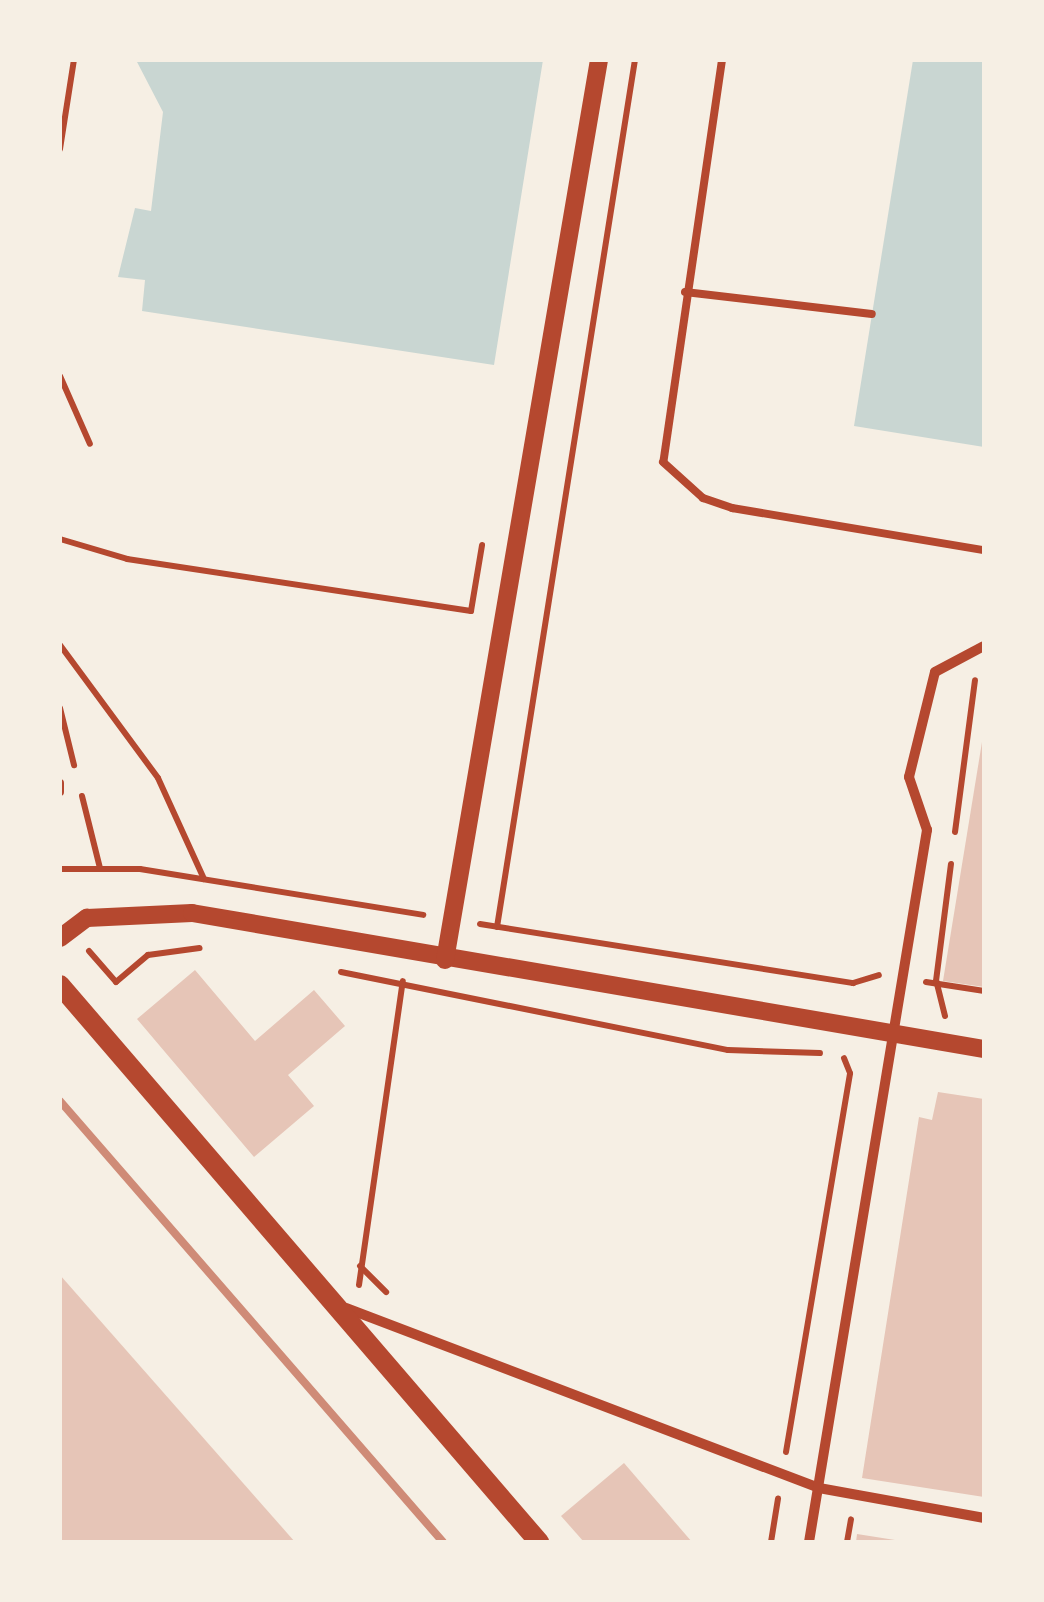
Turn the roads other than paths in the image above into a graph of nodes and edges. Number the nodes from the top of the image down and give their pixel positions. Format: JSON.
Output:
{"nodes":[{"id":1,"x":599,"y":60,"type":"edge"},
{"id":2,"x":722,"y":60,"type":"edge"},
{"id":3,"x":685,"y":292,"type":"junction"},
{"id":4,"x":872,"y":314,"type":"dead end"},
{"id":5,"x":984,"y":550,"type":"edge"},
{"id":6,"x":984,"y":646,"type":"edge"},
{"id":7,"x":60,"y":783,"type":"edge"},
{"id":8,"x":60,"y":792,"type":"edge"},
{"id":9,"x":60,"y":938,"type":"edge"},
{"id":10,"x":445,"y":960,"type":"junction"},
{"id":11,"x":60,"y":985,"type":"edge"},
{"id":12,"x":896,"y":1036,"type":"junction"},
{"id":13,"x":984,"y":1049,"type":"edge"},
{"id":14,"x":335,"y":1304,"type":"junction"},
{"id":15,"x":819,"y":1488,"type":"junction"},
{"id":16,"x":984,"y":1518,"type":"edge"},
{"id":17,"x":539,"y":1542,"type":"edge"},
{"id":18,"x":810,"y":1542,"type":"edge"}],
"edges":[{"from":1,"to":10,"type":"street"},
{"from":2,"to":3,"type":"lane"},
{"from":3,"to":4,"type":"lane"},
{"from":3,"to":5,"type":"lane"},
{"from":6,"to":12,"type":"street"},
{"from":7,"to":8,"type":"lane"},
{"from":9,"to":10,"type":"street"},
{"from":10,"to":12,"type":"street"},
{"from":11,"to":14,"type":"main road"},
{"from":12,"to":13,"type":"street"},
{"from":12,"to":15,"type":"street"},
{"from":14,"to":15,"type":"street"},
{"from":14,"to":17,"type":"main road"},
{"from":15,"to":16,"type":"street"},
{"from":15,"to":18,"type":"street"}]}
